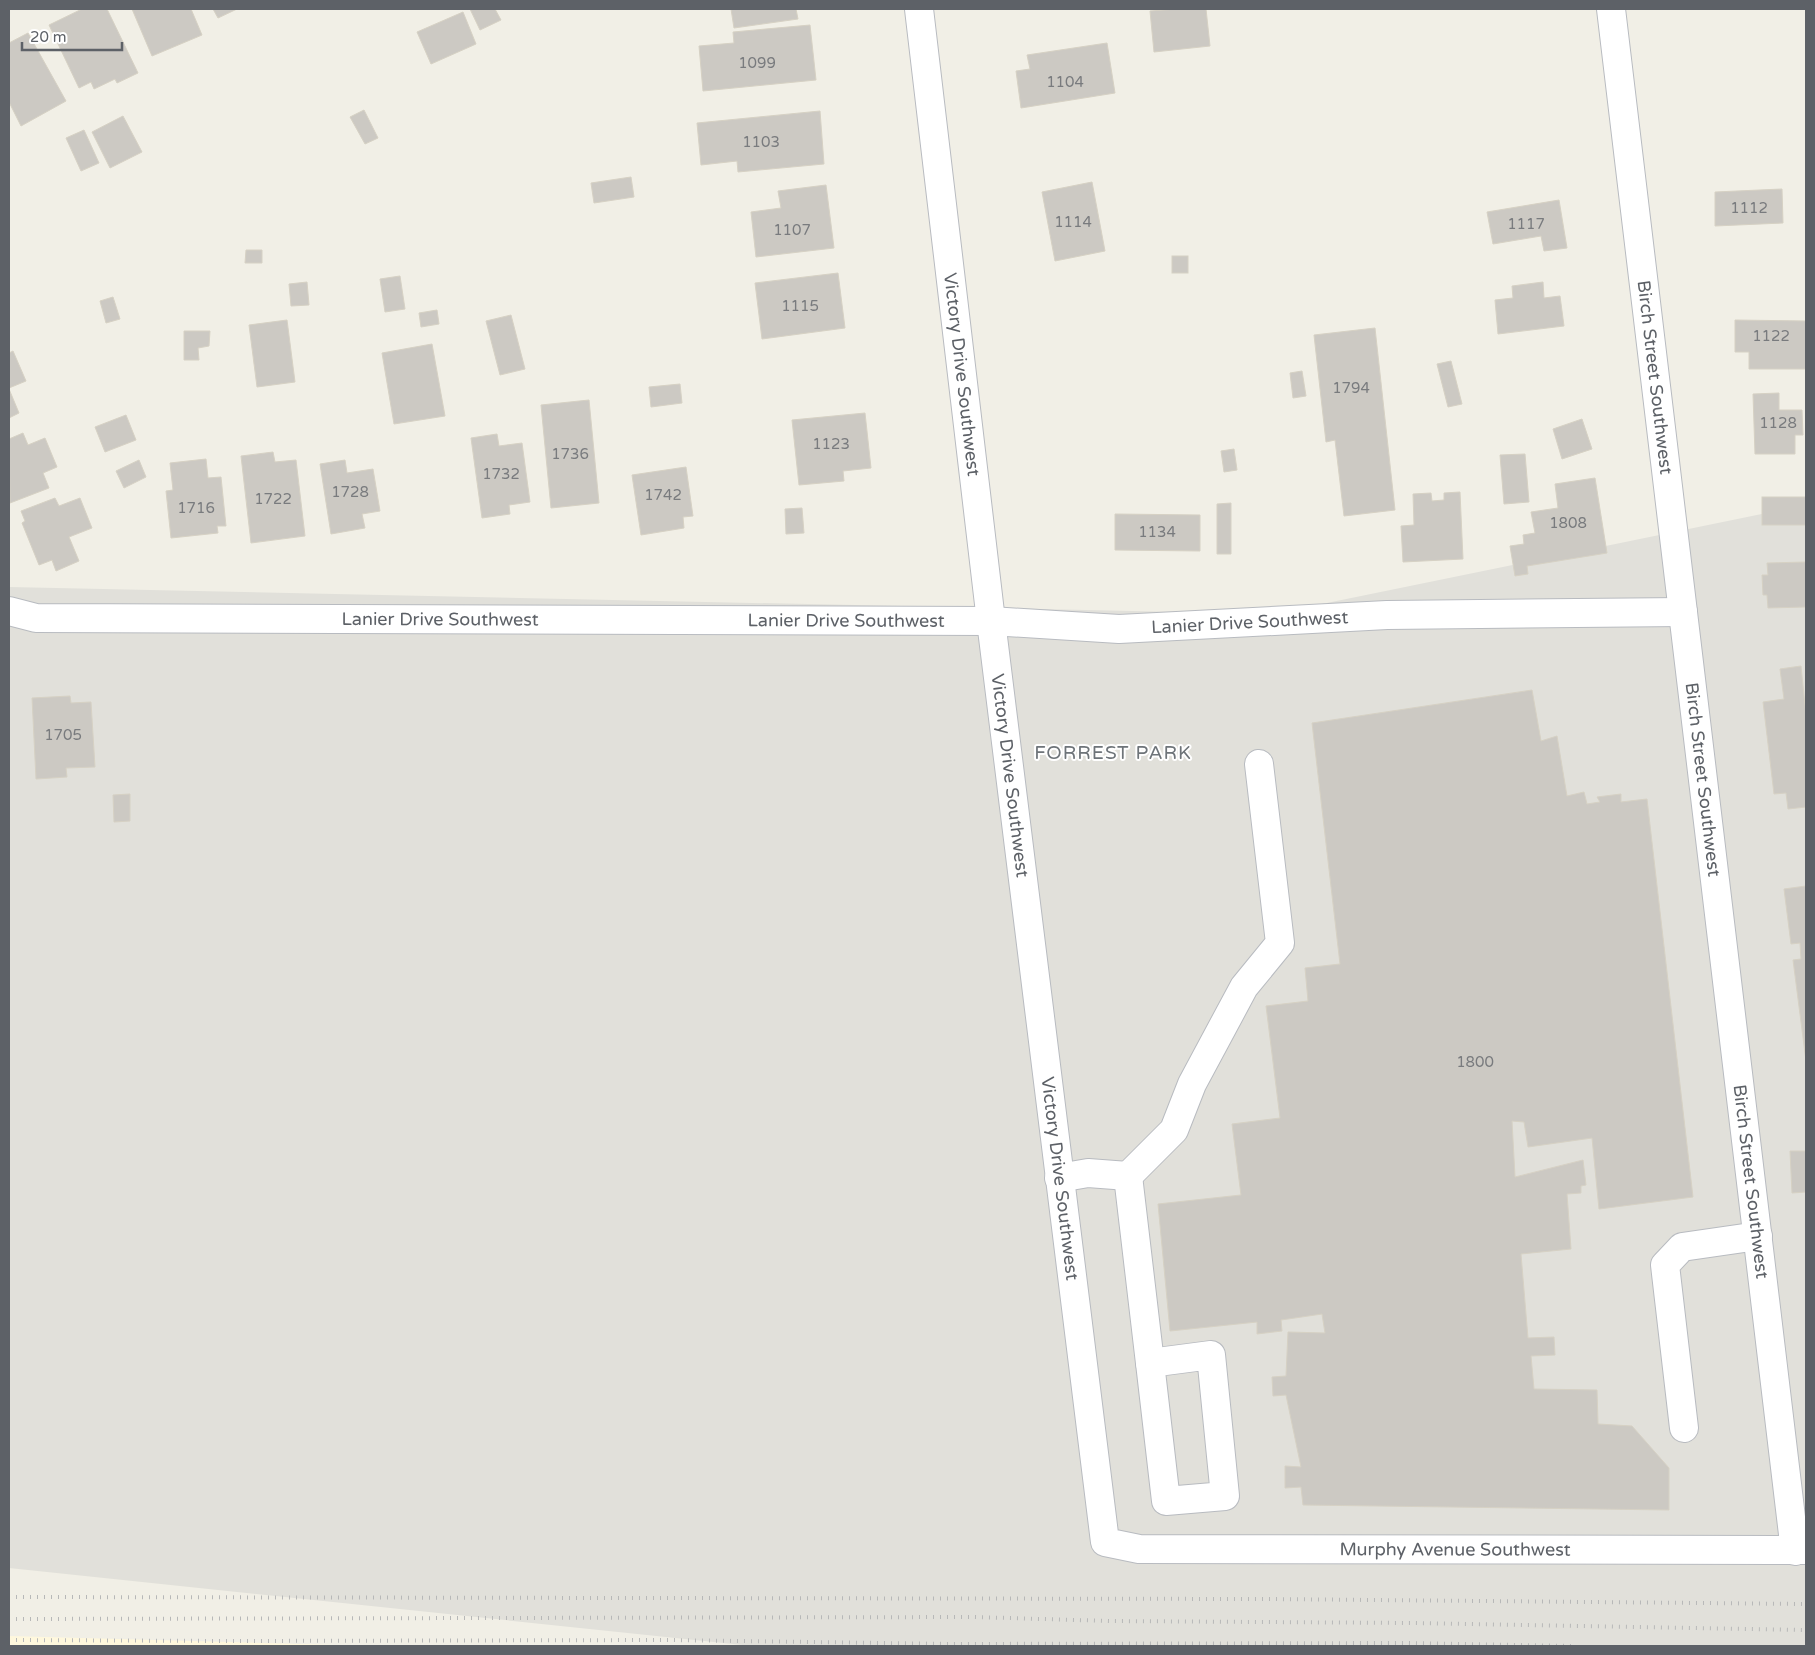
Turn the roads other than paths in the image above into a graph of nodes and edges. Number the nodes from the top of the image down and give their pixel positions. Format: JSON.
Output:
{"nodes":[{"id":1,"x":919,"y":9,"type":"edge"},
{"id":2,"x":1611,"y":9,"type":"edge"},
{"id":3,"x":9,"y":611,"type":"edge"},
{"id":4,"x":1683,"y":612,"type":"junction"},
{"id":5,"x":991,"y":621,"type":"junction"},
{"id":6,"x":1259,"y":764,"type":"dead end"},
{"id":7,"x":1128,"y":1176,"type":"junction"},
{"id":8,"x":1059,"y":1178,"type":"junction"},
{"id":9,"x":1758,"y":1236,"type":"junction"},
{"id":10,"x":1150,"y":1363,"type":"junction"},
{"id":11,"x":1684,"y":1428,"type":"dead end"},
{"id":12,"x":1105,"y":1542,"type":"joint"},
{"id":13,"x":1801,"y":1551,"type":"edge"}],
"edges":[{"from":1,"to":5,"type":"street","name":"Victory Drive Southwest"},
{"from":2,"to":4,"type":"street","name":"Birch Street Southwest"},
{"from":3,"to":5,"type":"street","name":"Lanier Drive Southwest"},
{"from":4,"to":5,"type":"street","name":"Lanier Drive Southwest"},
{"from":4,"to":9,"type":"street","name":"Birch Street Southwest"},
{"from":5,"to":8,"type":"street","name":"Victory Drive Southwest"},
{"from":6,"to":7,"type":"street"},
{"from":7,"to":8,"type":"street"},
{"from":7,"to":10,"type":"street"},
{"from":8,"to":12,"type":"street","name":"Victory Drive Southwest"},
{"from":9,"to":11,"type":"street"},
{"from":9,"to":13,"type":"street","name":"Birch Street Southwest"},
{"from":10,"to":10,"type":"street"},
{"from":12,"to":13,"type":"street","name":"Murphy Avenue Southwest"}]}
